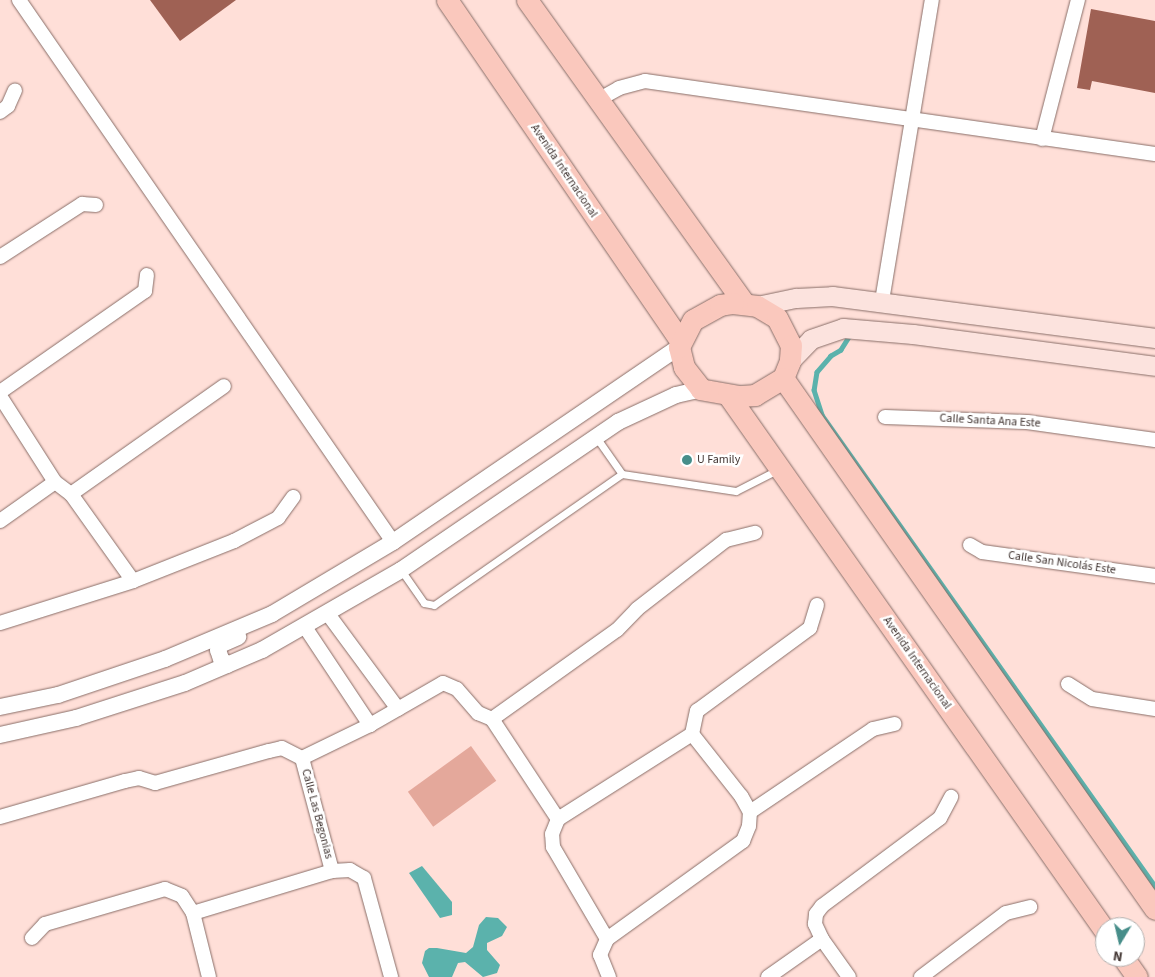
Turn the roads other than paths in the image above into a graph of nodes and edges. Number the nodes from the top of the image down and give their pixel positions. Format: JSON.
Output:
{"nodes":[{"id":1,"x":19,"y":0,"type":"edge"},
{"id":2,"x":447,"y":0,"type":"edge"},
{"id":3,"x":527,"y":0,"type":"edge"},
{"id":4,"x":932,"y":0,"type":"edge"},
{"id":5,"x":1078,"y":0,"type":"edge"},
{"id":6,"x":15,"y":90,"type":"dead end"},
{"id":7,"x":596,"y":100,"type":"junction"},
{"id":8,"x":0,"y":112,"type":"edge"},
{"id":9,"x":911,"y":120,"type":"junction"},
{"id":10,"x":1042,"y":139,"type":"junction"},
{"id":11,"x":1155,"y":154,"type":"edge"},
{"id":12,"x":96,"y":205,"type":"dead end"},
{"id":13,"x":0,"y":257,"type":"edge"},
{"id":14,"x":147,"y":275,"type":"dead end"},
{"id":15,"x":882,"y":301,"type":"junction"},
{"id":16,"x":751,"y":305,"type":"junction"},
{"id":17,"x":1155,"y":338,"type":"edge"},
{"id":18,"x":680,"y":345,"type":"junction"},
{"id":19,"x":1155,"y":366,"type":"edge"},
{"id":20,"x":787,"y":369,"type":"junction"},
{"id":21,"x":224,"y":386,"type":"dead end"},
{"id":22,"x":700,"y":389,"type":"junction"},
{"id":23,"x":0,"y":394,"type":"edge"},
{"id":24,"x":728,"y":395,"type":"junction"},
{"id":25,"x":885,"y":417,"type":"dead end"},
{"id":26,"x":596,"y":436,"type":"junction"},
{"id":27,"x":1155,"y":440,"type":"edge"},
{"id":28,"x":539,"y":443,"type":"junction"},
{"id":29,"x":554,"y":464,"type":"junction"},
{"id":30,"x":780,"y":469,"type":"junction"},
{"id":31,"x":622,"y":474,"type":"junction"},
{"id":32,"x":55,"y":482,"type":"junction"},
{"id":33,"x":71,"y":494,"type":"junction"},
{"id":34,"x":293,"y":497,"type":"dead end"},
{"id":35,"x":0,"y":521,"type":"edge"},
{"id":36,"x":755,"y":533,"type":"dead end"},
{"id":37,"x":393,"y":542,"type":"junction"},
{"id":38,"x":970,"y":545,"type":"dead end"},
{"id":39,"x":401,"y":570,"type":"junction"},
{"id":40,"x":1155,"y":576,"type":"edge"},
{"id":41,"x":133,"y":581,"type":"junction"},
{"id":42,"x":817,"y":605,"type":"dead end"},
{"id":43,"x":328,"y":614,"type":"junction"},
{"id":44,"x":253,"y":622,"type":"junction"},
{"id":45,"x":0,"y":623,"type":"edge"},
{"id":46,"x":305,"y":627,"type":"junction"},
{"id":47,"x":227,"y":665,"type":"junction"},
{"id":48,"x":1068,"y":684,"type":"dead end"},
{"id":49,"x":0,"y":707,"type":"edge"},
{"id":50,"x":398,"y":709,"type":"junction"},
{"id":51,"x":1155,"y":709,"type":"edge"},
{"id":52,"x":492,"y":719,"type":"junction"},
{"id":53,"x":894,"y":724,"type":"dead end"},
{"id":54,"x":370,"y":725,"type":"junction"},
{"id":55,"x":0,"y":734,"type":"edge"},
{"id":56,"x":692,"y":734,"type":"junction"},
{"id":57,"x":302,"y":758,"type":"junction"},
{"id":58,"x":950,"y":797,"type":"dead end"},
{"id":59,"x":750,"y":812,"type":"junction"},
{"id":60,"x":0,"y":817,"type":"edge"},
{"id":61,"x":558,"y":819,"type":"junction"},
{"id":62,"x":332,"y":871,"type":"junction"},
{"id":63,"x":1030,"y":907,"type":"dead end"},
{"id":64,"x":1155,"y":909,"type":"edge"},
{"id":65,"x":193,"y":913,"type":"junction"},
{"id":66,"x":1095,"y":917,"type":"edge"},
{"id":67,"x":32,"y":938,"type":"dead end"},
{"id":68,"x":607,"y":939,"type":"junction"},
{"id":69,"x":822,"y":940,"type":"junction"},
{"id":70,"x":209,"y":977,"type":"edge"},
{"id":71,"x":391,"y":977,"type":"edge"},
{"id":72,"x":609,"y":977,"type":"edge"},
{"id":73,"x":768,"y":977,"type":"edge"},
{"id":74,"x":849,"y":977,"type":"edge"},
{"id":75,"x":921,"y":977,"type":"edge"}],
"edges":[{"from":1,"to":37,"type":"street"},
{"from":2,"to":18,"type":"main road","name":"Avenida Internacional"},
{"from":3,"to":7,"type":"main road"},
{"from":4,"to":9,"type":"street"},
{"from":5,"to":10,"type":"street"},
{"from":6,"to":8,"type":"street"},
{"from":7,"to":9,"type":"street"},
{"from":7,"to":16,"type":"main road"},
{"from":9,"to":10,"type":"street"},
{"from":9,"to":15,"type":"street"},
{"from":10,"to":11,"type":"street"},
{"from":12,"to":13,"type":"street"},
{"from":14,"to":23,"type":"street"},
{"from":15,"to":16,"type":"main road"},
{"from":15,"to":17,"type":"main road"},
{"from":16,"to":18,"type":"main road"},
{"from":16,"to":20,"type":"main road"},
{"from":18,"to":22,"type":"main road"},
{"from":18,"to":28,"type":"street"},
{"from":19,"to":20,"type":"main road"},
{"from":20,"to":24,"type":"main road"},
{"from":20,"to":64,"type":"main road"},
{"from":21,"to":33,"type":"street"},
{"from":22,"to":24,"type":"main road"},
{"from":22,"to":26,"type":"street"},
{"from":23,"to":32,"type":"street"},
{"from":24,"to":30,"type":"main road","name":"Avenida Internacional"},
{"from":25,"to":27,"type":"street","name":"Calle Santa Ana Este"},
{"from":26,"to":29,"type":"street"},
{"from":26,"to":31,"type":"lane"},
{"from":28,"to":29,"type":"street"},
{"from":28,"to":37,"type":"street"},
{"from":29,"to":39,"type":"street"},
{"from":30,"to":31,"type":"lane"},
{"from":30,"to":66,"type":"main road","name":"Avenida Internacional"},
{"from":31,"to":39,"type":"lane"},
{"from":32,"to":33,"type":"street"},
{"from":32,"to":35,"type":"street"},
{"from":33,"to":41,"type":"street"},
{"from":34,"to":41,"type":"street"},
{"from":36,"to":52,"type":"street"},
{"from":37,"to":44,"type":"street"},
{"from":38,"to":40,"type":"street","name":"Calle San Nicolás Este"},
{"from":39,"to":43,"type":"street"},
{"from":41,"to":45,"type":"street"},
{"from":42,"to":56,"type":"street"},
{"from":43,"to":46,"type":"street"},
{"from":43,"to":50,"type":"street"},
{"from":44,"to":47,"type":"street"},
{"from":44,"to":49,"type":"street"},
{"from":46,"to":47,"type":"street"},
{"from":46,"to":54,"type":"street"},
{"from":47,"to":55,"type":"street"},
{"from":48,"to":51,"type":"street"},
{"from":50,"to":52,"type":"street"},
{"from":50,"to":54,"type":"street"},
{"from":52,"to":61,"type":"street"},
{"from":53,"to":59,"type":"street"},
{"from":54,"to":57,"type":"street"},
{"from":56,"to":59,"type":"street"},
{"from":56,"to":61,"type":"street"},
{"from":57,"to":60,"type":"street"},
{"from":57,"to":62,"type":"street","name":"Calle Las Begonias"},
{"from":58,"to":69,"type":"street"},
{"from":59,"to":68,"type":"street"},
{"from":61,"to":68,"type":"street"},
{"from":62,"to":65,"type":"street"},
{"from":62,"to":71,"type":"street"},
{"from":63,"to":75,"type":"street"},
{"from":65,"to":67,"type":"street"},
{"from":65,"to":70,"type":"street"},
{"from":68,"to":72,"type":"street"},
{"from":69,"to":73,"type":"street"},
{"from":69,"to":74,"type":"street"}]}
